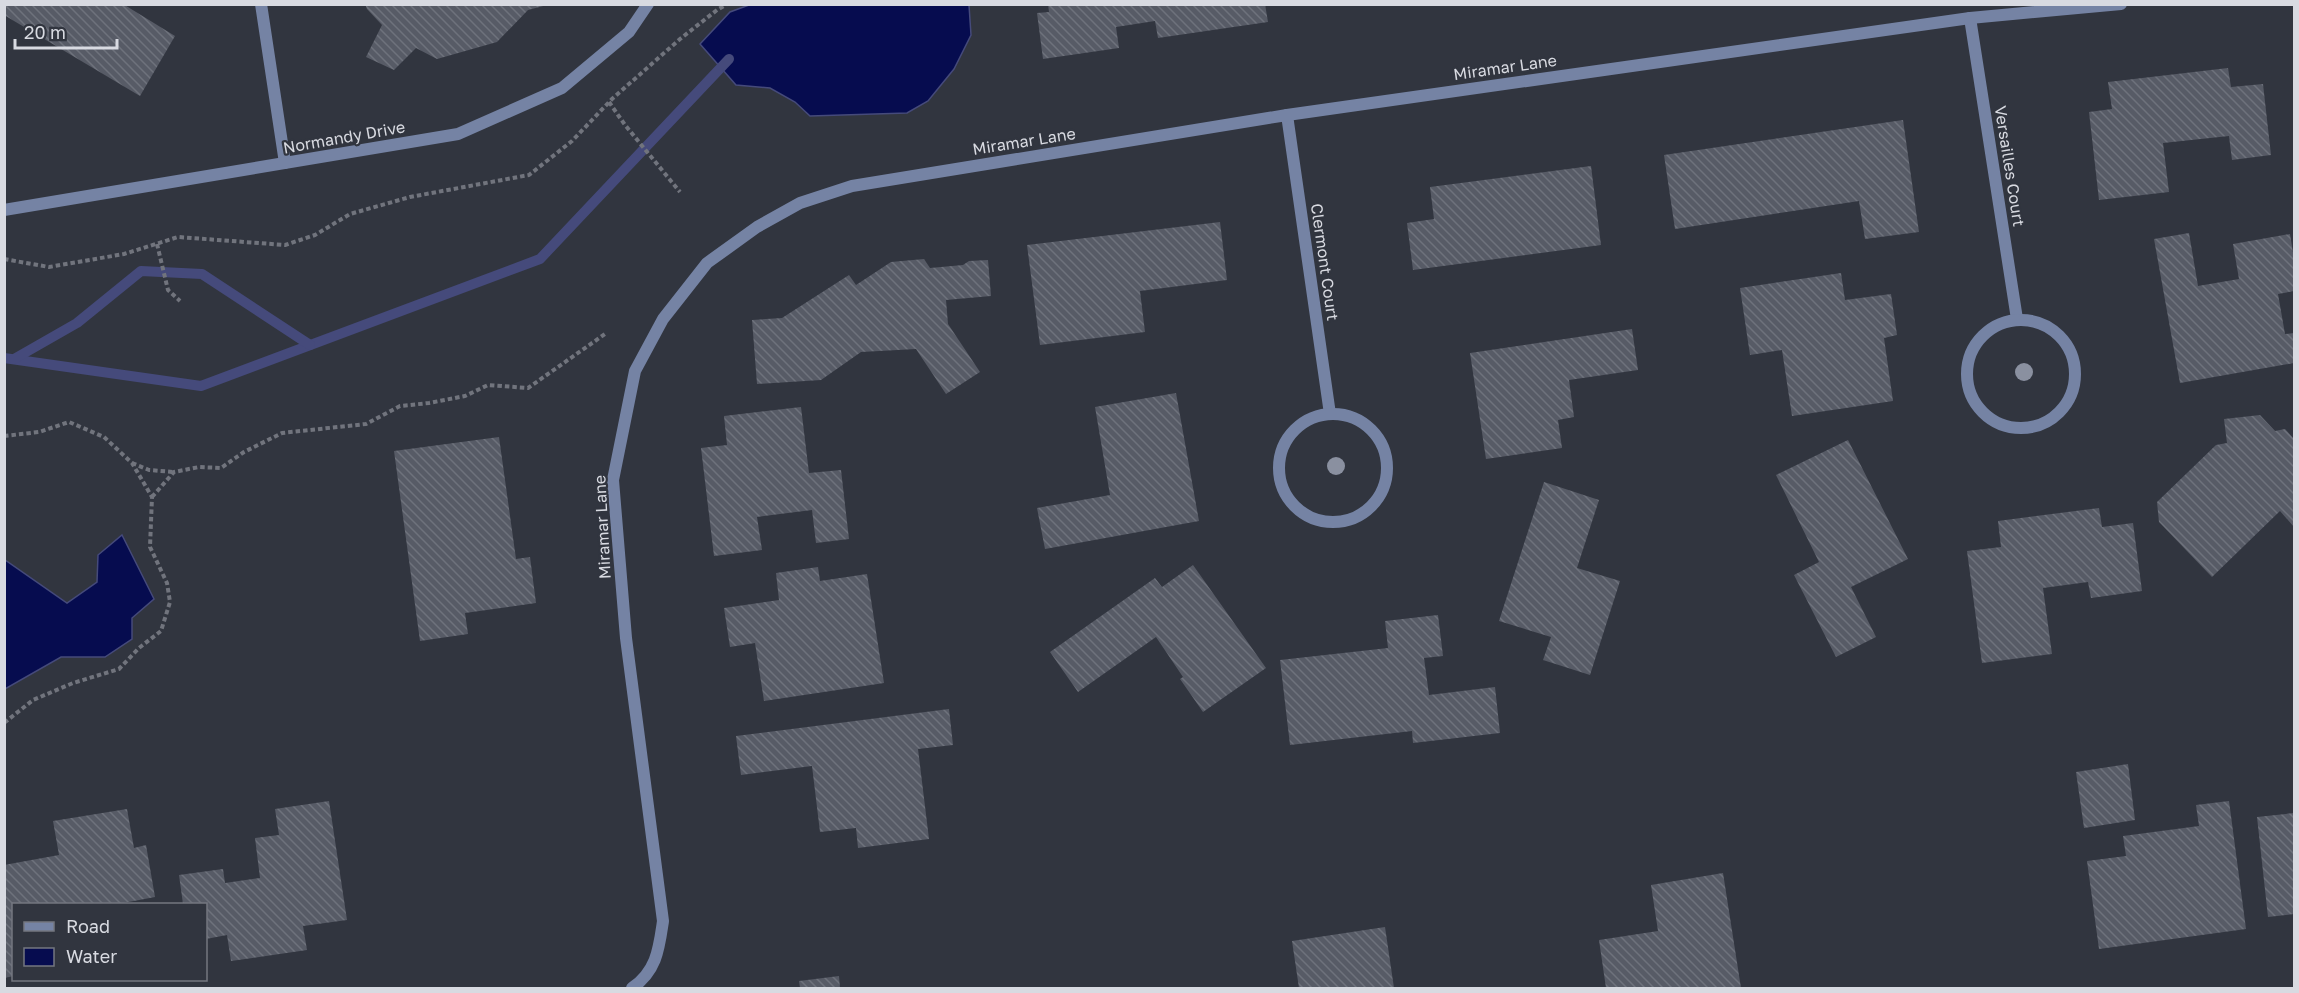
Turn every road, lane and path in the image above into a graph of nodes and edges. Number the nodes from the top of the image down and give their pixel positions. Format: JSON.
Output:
{"nodes":[{"id":1,"x":261,"y":4,"type":"edge"},
{"id":2,"x":648,"y":4,"type":"edge"},
{"id":3,"x":727,"y":4,"type":"edge"},
{"id":4,"x":2121,"y":4,"type":"edge"},
{"id":5,"x":1970,"y":18,"type":"junction"},
{"id":6,"x":609,"y":102,"type":"junction"},
{"id":7,"x":1287,"y":115,"type":"junction"},
{"id":8,"x":285,"y":163,"type":"junction"},
{"id":9,"x":680,"y":192,"type":"dead end"},
{"id":10,"x":4,"y":210,"type":"edge"},
{"id":11,"x":158,"y":247,"type":"junction"},
{"id":12,"x":4,"y":259,"type":"edge"},
{"id":13,"x":180,"y":301,"type":"dead end"},
{"id":14,"x":2018,"y":319,"type":"junction"},
{"id":15,"x":605,"y":334,"type":"dead end"},
{"id":16,"x":1330,"y":414,"type":"junction"},
{"id":17,"x":4,"y":436,"type":"edge"},
{"id":18,"x":132,"y":463,"type":"junction"},
{"id":19,"x":174,"y":472,"type":"junction"},
{"id":20,"x":152,"y":497,"type":"junction"},
{"id":21,"x":4,"y":723,"type":"edge"},
{"id":22,"x":633,"y":988,"type":"edge"}],
"edges":[{"from":1,"to":8,"type":"street"},
{"from":2,"to":8,"type":"street","name":"Normandy Drive"},
{"from":3,"to":6,"type":"path"},
{"from":4,"to":5,"type":"street","name":"Miramar Lane"},
{"from":5,"to":7,"type":"street","name":"Miramar Lane"},
{"from":5,"to":14,"type":"street","name":"Versailles Court"},
{"from":6,"to":9,"type":"path"},
{"from":6,"to":11,"type":"path"},
{"from":7,"to":16,"type":"street","name":"Clermont Court"},
{"from":7,"to":22,"type":"street","name":"Miramar Lane"},
{"from":8,"to":10,"type":"street","name":"Normandy Drive"},
{"from":11,"to":12,"type":"path"},
{"from":11,"to":13,"type":"path"},
{"from":14,"to":14,"type":"street"},
{"from":15,"to":19,"type":"path"},
{"from":16,"to":16,"type":"street"},
{"from":17,"to":18,"type":"path"},
{"from":18,"to":19,"type":"path"},
{"from":18,"to":20,"type":"path"},
{"from":19,"to":20,"type":"path"},
{"from":20,"to":21,"type":"path"}]}
